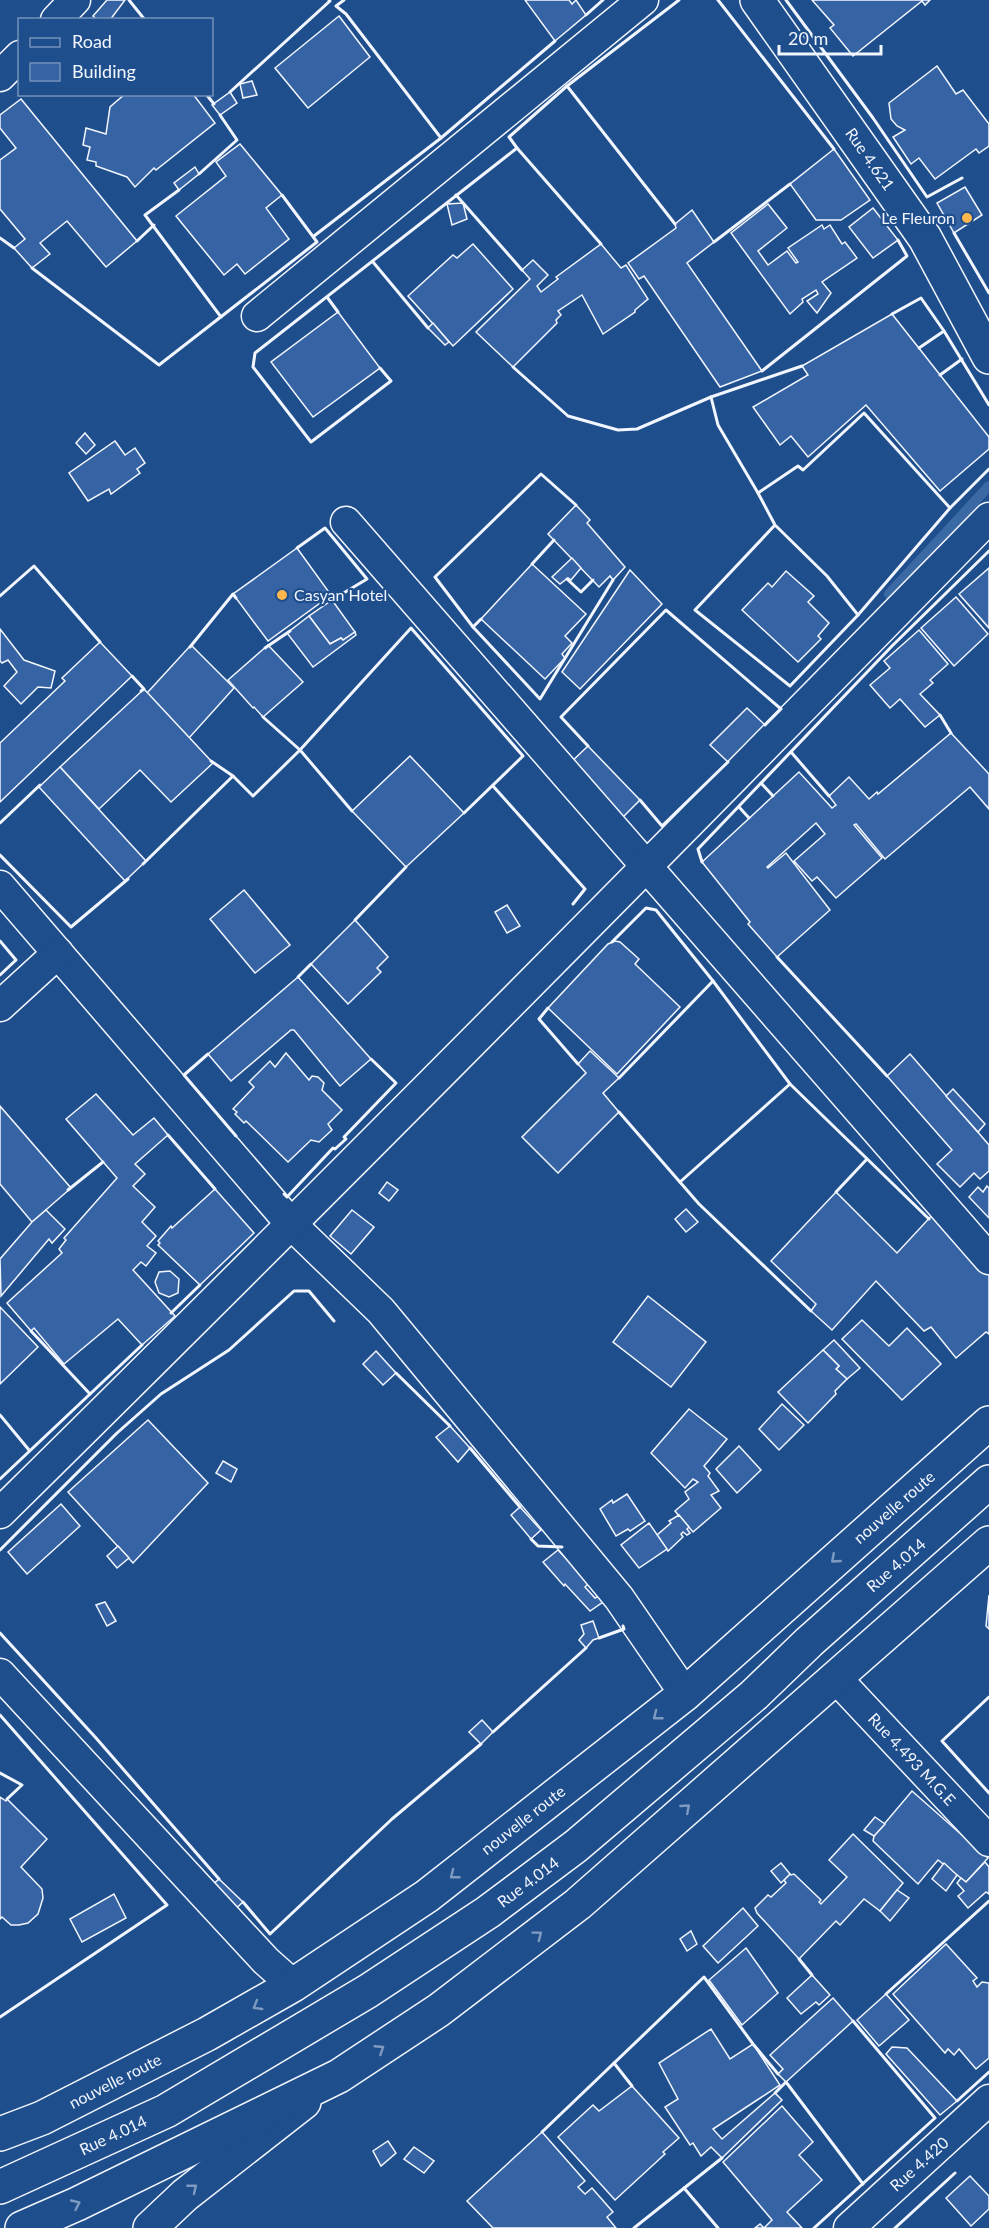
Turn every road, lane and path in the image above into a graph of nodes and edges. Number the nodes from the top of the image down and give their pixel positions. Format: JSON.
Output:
{"nodes":[{"id":1,"x":75,"y":0,"type":"edge"},
{"id":2,"x":643,"y":0,"type":"edge"},
{"id":3,"x":758,"y":0,"type":"edge"},
{"id":4,"x":58,"y":18,"type":"edge"},
{"id":5,"x":18,"y":58,"type":"edge"},
{"id":6,"x":0,"y":76,"type":"edge"},
{"id":7,"x":258,"y":316,"type":"dead end"},
{"id":8,"x":989,"y":357,"type":"edge"},
{"id":9,"x":989,"y":518,"type":"edge"},
{"id":10,"x":346,"y":522,"type":"dead end"},
{"id":11,"x":648,"y":866,"type":"junction"},
{"id":12,"x":0,"y":886,"type":"edge"},
{"id":13,"x":58,"y":953,"type":"junction"},
{"id":14,"x":0,"y":1006,"type":"edge"},
{"id":15,"x":292,"y":1225,"type":"junction"},
{"id":16,"x":989,"y":1259,"type":"edge"},
{"id":17,"x":989,"y":1423,"type":"edge"},
{"id":18,"x":989,"y":1482,"type":"edge"},
{"id":19,"x":0,"y":1513,"type":"edge"},
{"id":20,"x":989,"y":1543,"type":"edge"},
{"id":21,"x":0,"y":1674,"type":"edge"},
{"id":22,"x":835,"y":1677,"type":"junction"},
{"id":23,"x":685,"y":1694,"type":"junction"},
{"id":24,"x":989,"y":1841,"type":"edge"},
{"id":25,"x":293,"y":1985,"type":"junction"},
{"id":26,"x":339,"y":2076,"type":"junction"},
{"id":27,"x":989,"y":2100,"type":"edge"},
{"id":28,"x":0,"y":2134,"type":"edge"},
{"id":29,"x":0,"y":2187,"type":"edge"},
{"id":30,"x":22,"y":2228,"type":"edge"},
{"id":31,"x":150,"y":2228,"type":"edge"},
{"id":32,"x":849,"y":2228,"type":"edge"}],
"edges":[{"from":1,"to":4,"type":"street"},
{"from":2,"to":7,"type":"street"},
{"from":3,"to":8,"type":"main road","name":"Rue 4.621"},
{"from":5,"to":6,"type":"street"},
{"from":9,"to":11,"type":"street"},
{"from":10,"to":11,"type":"street"},
{"from":11,"to":15,"type":"street"},
{"from":11,"to":16,"type":"street"},
{"from":12,"to":13,"type":"street"},
{"from":13,"to":14,"type":"street"},
{"from":13,"to":15,"type":"street"},
{"from":15,"to":19,"type":"street"},
{"from":15,"to":23,"type":"street"},
{"from":17,"to":23,"type":"main road","name":"nouvelle route","one_way":true},
{"from":18,"to":29,"type":"main road","name":"Rue 4.014"},
{"from":20,"to":22,"type":"main road"},
{"from":21,"to":25,"type":"street"},
{"from":22,"to":24,"type":"street","name":"Rue 4.493 M.G.E"},
{"from":26,"to":22,"type":"main road","one_way":true},
{"from":23,"to":25,"type":"main road","name":"nouvelle route","one_way":true},
{"from":25,"to":28,"type":"main road","name":"nouvelle route","one_way":true},
{"from":30,"to":26,"type":"main road","one_way":true},
{"from":31,"to":26,"type":"main road","one_way":true},
{"from":27,"to":32,"type":"street","name":"Rue 4.420"}]}
